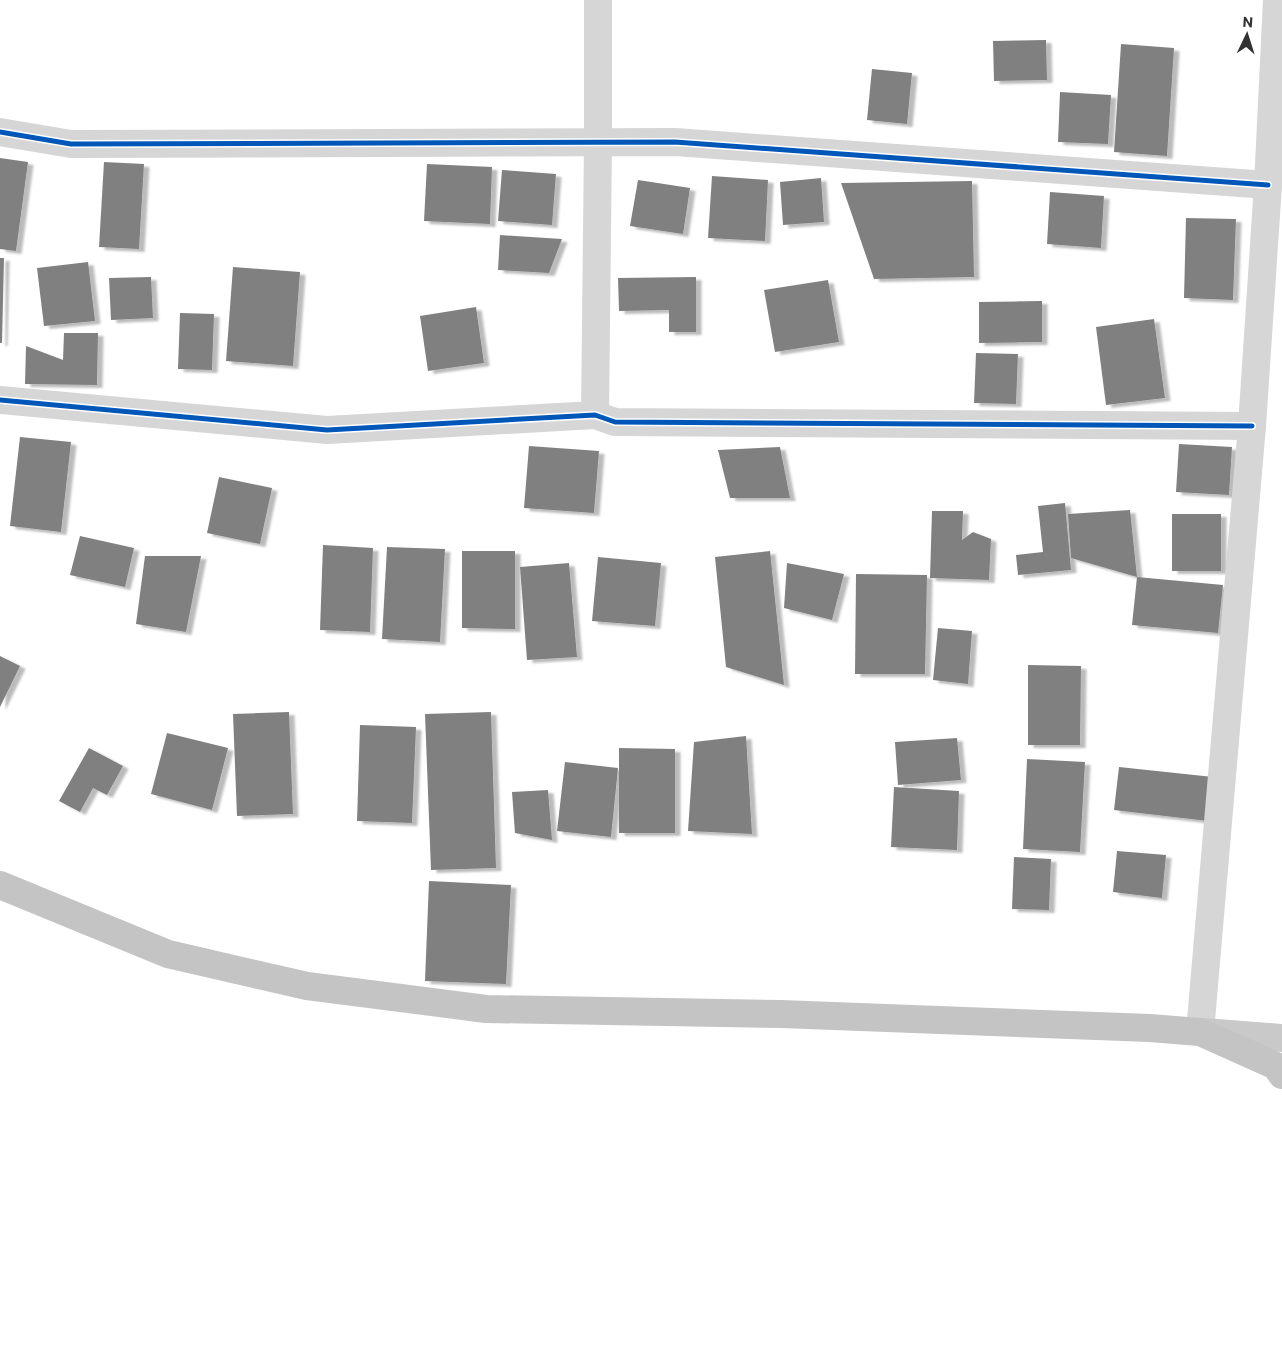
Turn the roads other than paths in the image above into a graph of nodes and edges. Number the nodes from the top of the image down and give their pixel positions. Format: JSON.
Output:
{"nodes":[{"id":1,"x":598,"y":0,"type":"edge"},
{"id":2,"x":1277,"y":0,"type":"edge"},
{"id":3,"x":0,"y":132,"type":"edge"},
{"id":4,"x":598,"y":142,"type":"junction"},
{"id":5,"x":1268,"y":185,"type":"junction"},
{"id":6,"x":0,"y":400,"type":"edge"},
{"id":7,"x":595,"y":415,"type":"junction"},
{"id":8,"x":1252,"y":426,"type":"junction"},
{"id":9,"x":0,"y":884,"type":"edge"},
{"id":10,"x":1200,"y":1032,"type":"junction"},
{"id":11,"x":1282,"y":1038,"type":"edge"},
{"id":12,"x":1282,"y":1075,"type":"edge"}],
"edges":[{"from":1,"to":4,"type":"street"},
{"from":2,"to":5,"type":"street"},
{"from":3,"to":4,"type":"street"},
{"from":4,"to":5,"type":"street"},
{"from":4,"to":7,"type":"street"},
{"from":5,"to":8,"type":"street"},
{"from":6,"to":7,"type":"street"},
{"from":7,"to":8,"type":"street"},
{"from":8,"to":10,"type":"street"},
{"from":9,"to":10,"type":"highway"},
{"from":10,"to":11,"type":"main road"},
{"from":10,"to":12,"type":"highway"}]}
